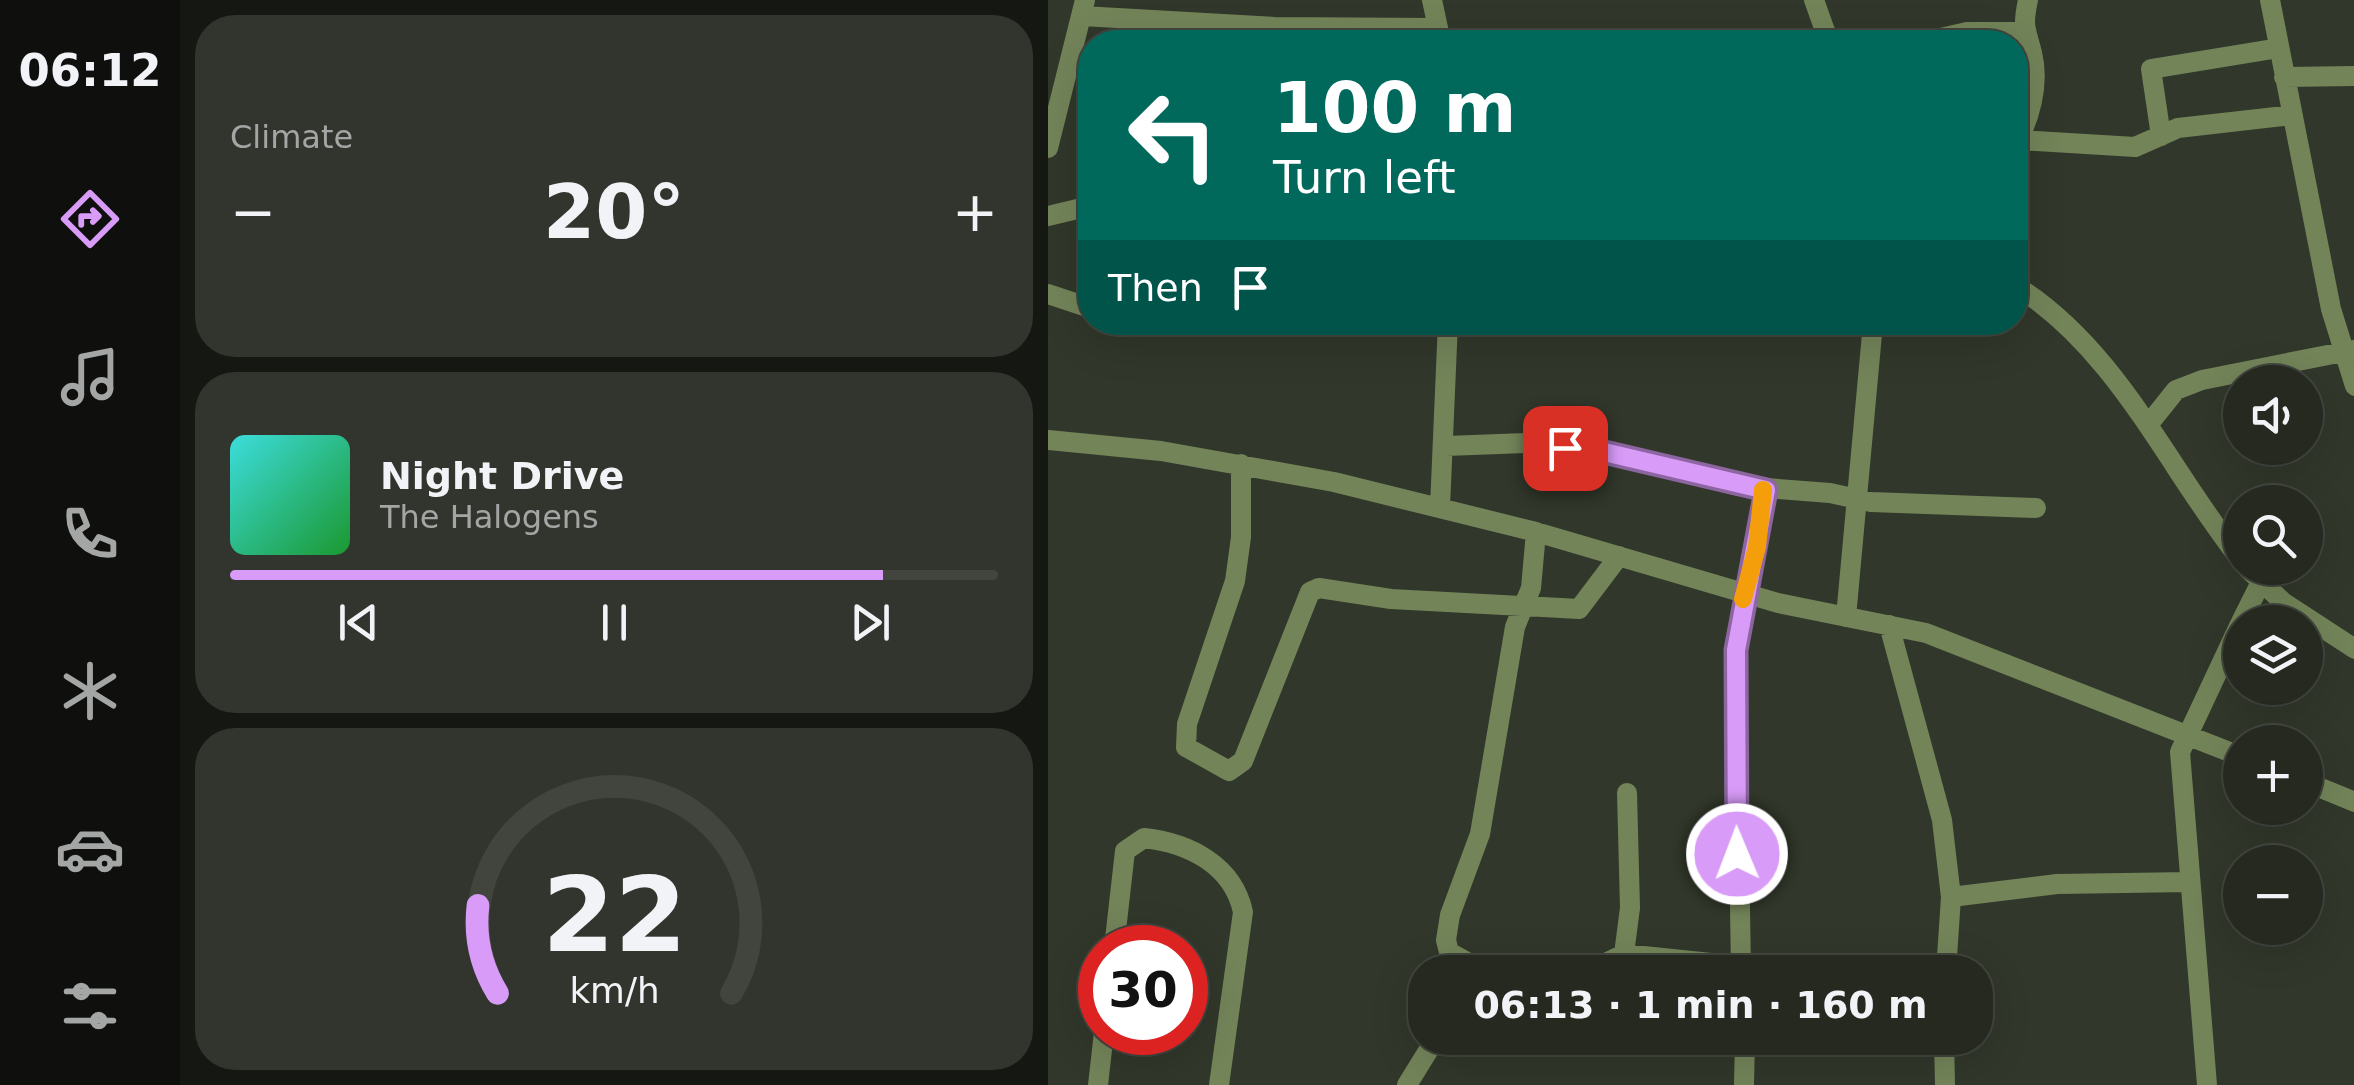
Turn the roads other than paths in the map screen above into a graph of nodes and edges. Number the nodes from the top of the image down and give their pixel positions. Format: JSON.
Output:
{"nodes":[{"id":1,"x":1432,"y":0,"type":"edge"},
{"id":2,"x":1814,"y":0,"type":"edge"},
{"id":3,"x":2028,"y":0,"type":"edge"},
{"id":4,"x":2270,"y":0,"type":"edge"},
{"id":5,"x":1083,"y":8,"type":"edge"},
{"id":6,"x":1336,"y":30,"type":"edge"},
{"id":7,"x":1438,"y":30,"type":"edge"},
{"id":8,"x":1825,"y":30,"type":"edge"},
{"id":9,"x":2022,"y":30,"type":"edge"},
{"id":10,"x":2279,"y":48,"type":"junction"},
{"id":11,"x":2028,"y":52,"type":"edge"},
{"id":12,"x":2354,"y":76,"type":"edge"},
{"id":13,"x":2284,"y":77,"type":"junction"},
{"id":14,"x":2292,"y":115,"type":"junction"},
{"id":15,"x":2028,"y":118,"type":"edge"},
{"id":16,"x":2160,"y":136,"type":"junction"},
{"id":17,"x":2028,"y":143,"type":"edge"},
{"id":18,"x":1048,"y":148,"type":"edge"},
{"id":19,"x":1078,"y":209,"type":"edge"},
{"id":20,"x":1048,"y":216,"type":"edge"},
{"id":21,"x":1048,"y":294,"type":"edge"},
{"id":22,"x":2028,"y":294,"type":"edge"},
{"id":23,"x":1078,"y":304,"type":"edge"},
{"id":24,"x":1448,"y":335,"type":"edge"},
{"id":25,"x":1873,"y":335,"type":"edge"},
{"id":26,"x":2348,"y":350,"type":"edge"},
{"id":27,"x":2354,"y":386,"type":"edge"},
{"id":28,"x":2148,"y":425,"type":"junction"},
{"id":29,"x":1048,"y":440,"type":"edge"},
{"id":30,"x":1446,"y":446,"type":"junction"},
{"id":31,"x":1241,"y":464,"type":"junction"},
{"id":32,"x":1766,"y":490,"type":"junction"},
{"id":33,"x":1856,"y":499,"type":"junction"},
{"id":34,"x":1440,"y":507,"type":"junction"},
{"id":35,"x":2036,"y":508,"type":"dead end"},
{"id":36,"x":1536,"y":532,"type":"junction"},
{"id":37,"x":2223,"y":536,"type":"edge"},
{"id":38,"x":1619,"y":556,"type":"junction"},
{"id":39,"x":2266,"y":585,"type":"edge"},
{"id":40,"x":1745,"y":592,"type":"junction"},
{"id":41,"x":1522,"y":606,"type":"junction"},
{"id":42,"x":1846,"y":617,"type":"junction"},
{"id":43,"x":1889,"y":624,"type":"junction"},
{"id":44,"x":2354,"y":649,"type":"edge"},
{"id":45,"x":2223,"y":659,"type":"edge"},
{"id":46,"x":2186,"y":734,"type":"junction"},
{"id":47,"x":2223,"y":749,"type":"edge"},
{"id":48,"x":2323,"y":789,"type":"edge"},
{"id":49,"x":1627,"y":793,"type":"dead end"},
{"id":50,"x":2354,"y":802,"type":"edge"},
{"id":51,"x":2190,"y":882,"type":"junction"},
{"id":52,"x":1951,"y":897,"type":"junction"},
{"id":53,"x":1117,"y":925,"type":"edge"},
{"id":54,"x":1624,"y":954,"type":"junction"},
{"id":55,"x":1453,"y":955,"type":"edge"},
{"id":56,"x":1619,"y":955,"type":"edge"},
{"id":57,"x":1632,"y":955,"type":"edge"},
{"id":58,"x":1740,"y":955,"type":"edge"},
{"id":59,"x":1948,"y":955,"type":"edge"},
{"id":60,"x":1101,"y":1055,"type":"edge"},
{"id":61,"x":1426,"y":1055,"type":"edge"},
{"id":62,"x":1744,"y":1055,"type":"edge"},
{"id":63,"x":1944,"y":1055,"type":"edge"},
{"id":64,"x":1098,"y":1085,"type":"edge"},
{"id":65,"x":1219,"y":1085,"type":"edge"},
{"id":66,"x":1407,"y":1085,"type":"edge"},
{"id":67,"x":1744,"y":1085,"type":"edge"},
{"id":68,"x":1945,"y":1085,"type":"edge"},
{"id":69,"x":2206,"y":1085,"type":"edge"}],
"edges":[{"from":1,"to":7,"type":"street"},
{"from":2,"to":8,"type":"street"},
{"from":3,"to":9,"type":"street"},
{"from":4,"to":10,"type":"street"},
{"from":5,"to":6,"type":"street"},
{"from":5,"to":18,"type":"street"},
{"from":10,"to":13,"type":"street"},
{"from":10,"to":16,"type":"street"},
{"from":11,"to":15,"type":"street"},
{"from":12,"to":13,"type":"street"},
{"from":13,"to":14,"type":"street"},
{"from":14,"to":16,"type":"street"},
{"from":14,"to":26,"type":"street"},
{"from":16,"to":17,"type":"street"},
{"from":19,"to":20,"type":"street"},
{"from":21,"to":23,"type":"street"},
{"from":22,"to":28,"type":"street"},
{"from":24,"to":30,"type":"street"},
{"from":25,"to":33,"type":"street"},
{"from":26,"to":27,"type":"street"},
{"from":26,"to":28,"type":"street"},
{"from":28,"to":37,"type":"street"},
{"from":29,"to":31,"type":"street"},
{"from":30,"to":32,"type":"street"},
{"from":30,"to":34,"type":"street"},
{"from":31,"to":34,"type":"street"},
{"from":31,"to":41,"type":"street"},
{"from":32,"to":33,"type":"street"},
{"from":32,"to":40,"type":"street"},
{"from":33,"to":35,"type":"street"},
{"from":33,"to":42,"type":"street"},
{"from":34,"to":36,"type":"street"},
{"from":36,"to":38,"type":"street"},
{"from":36,"to":41,"type":"street"},
{"from":38,"to":40,"type":"street"},
{"from":38,"to":41,"type":"street"},
{"from":39,"to":44,"type":"street"},
{"from":40,"to":42,"type":"street"},
{"from":40,"to":58,"type":"street"},
{"from":41,"to":55,"type":"street"},
{"from":42,"to":43,"type":"street"},
{"from":43,"to":46,"type":"street"},
{"from":43,"to":52,"type":"street"},
{"from":45,"to":46,"type":"street"},
{"from":46,"to":47,"type":"street"},
{"from":46,"to":51,"type":"street"},
{"from":48,"to":50,"type":"street"},
{"from":49,"to":54,"type":"street"},
{"from":51,"to":52,"type":"street"},
{"from":51,"to":69,"type":"street"},
{"from":52,"to":59,"type":"street"},
{"from":53,"to":65,"type":"street"},
{"from":54,"to":56,"type":"street"},
{"from":54,"to":57,"type":"street"},
{"from":60,"to":64,"type":"street"},
{"from":61,"to":66,"type":"street"},
{"from":62,"to":67,"type":"street"},
{"from":63,"to":68,"type":"street"}]}
